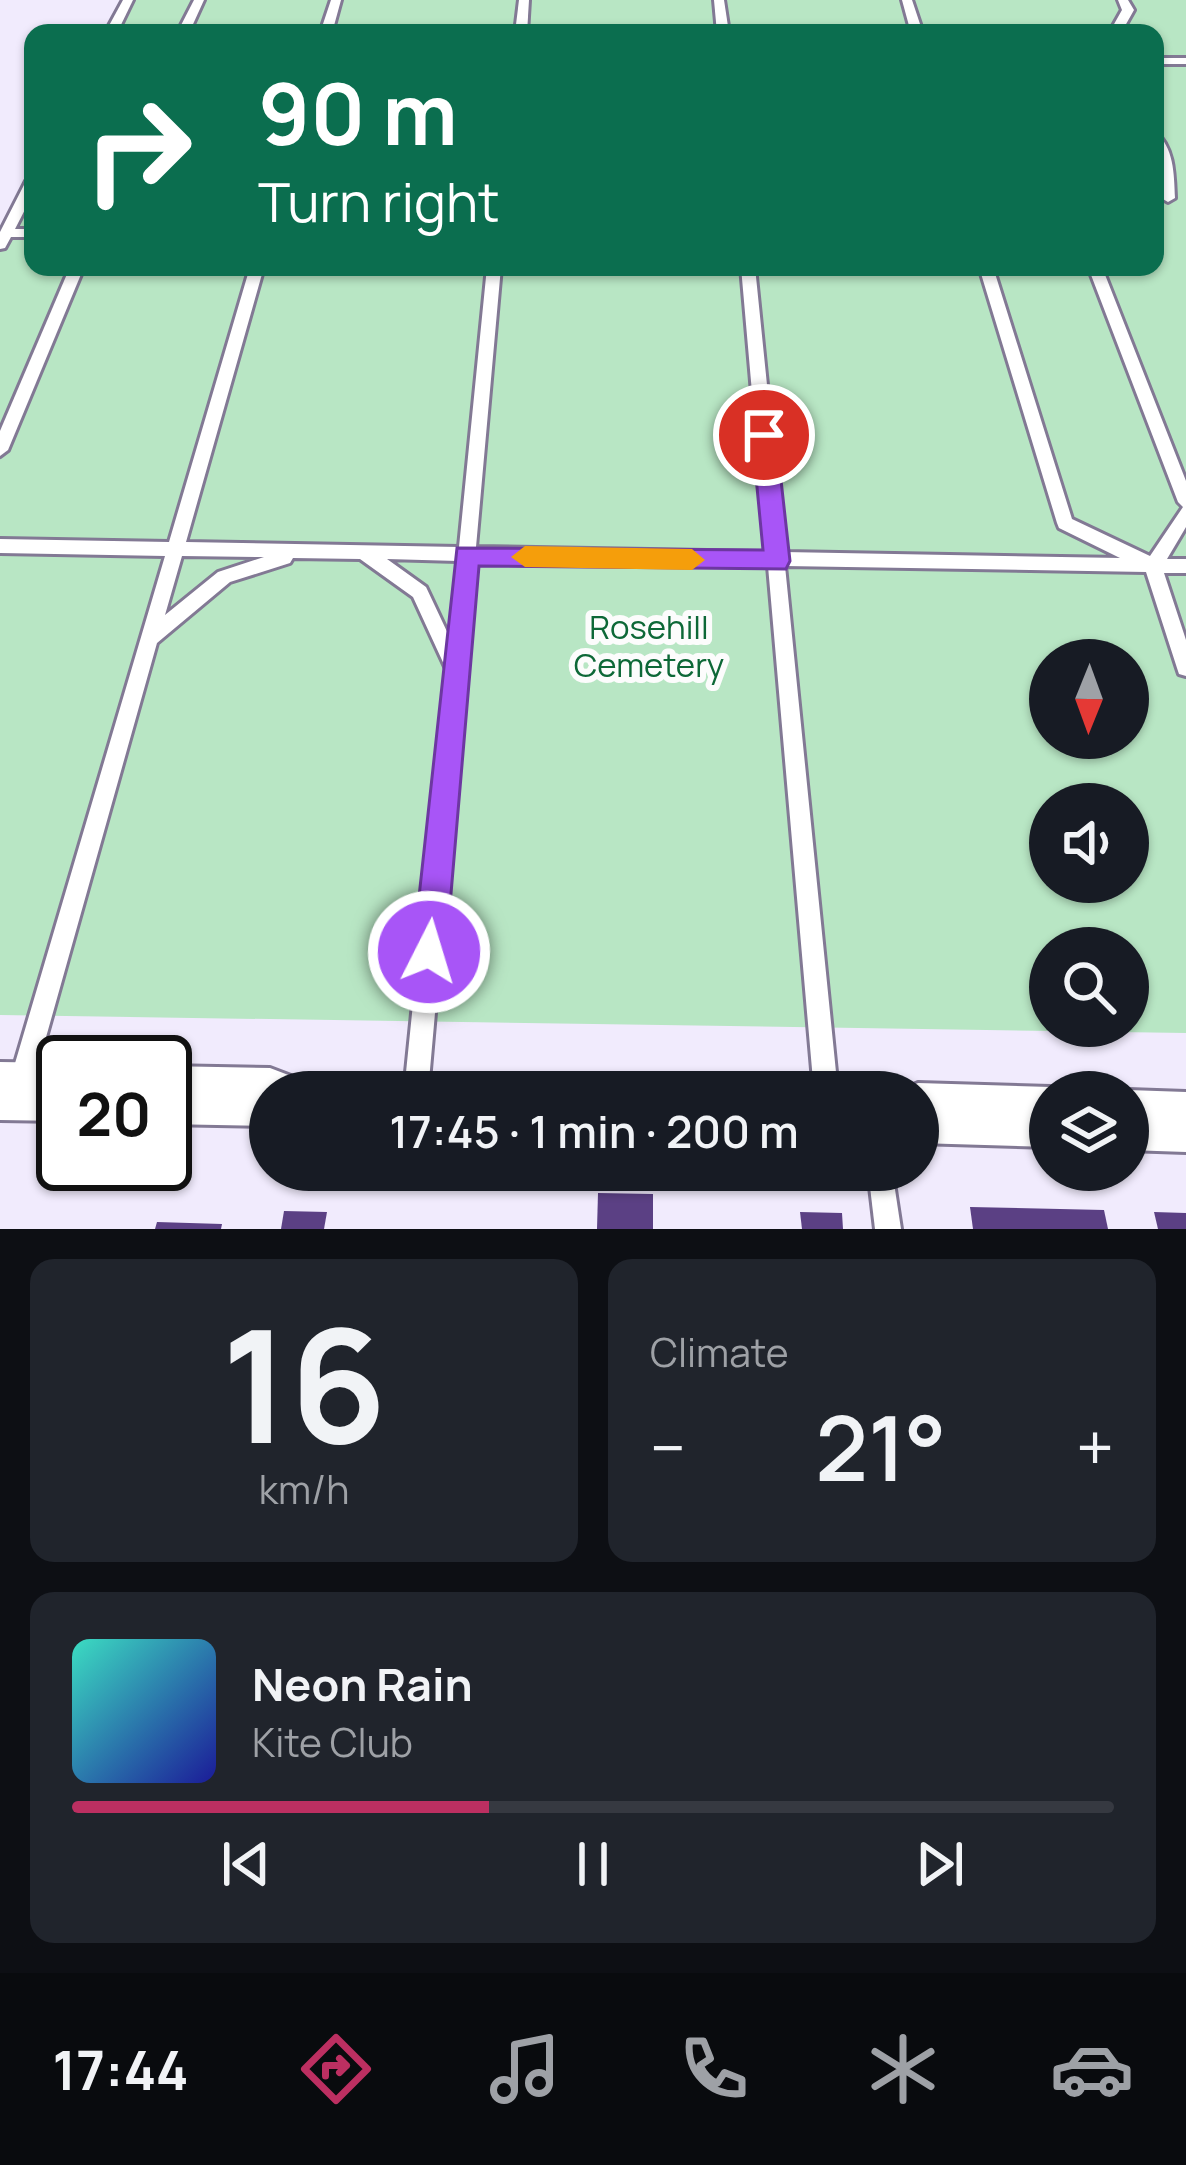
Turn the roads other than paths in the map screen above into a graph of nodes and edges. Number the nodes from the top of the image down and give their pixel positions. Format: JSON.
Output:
{"nodes":[{"id":1,"x":24,"y":199,"type":"edge"},
{"id":2,"x":3,"y":239,"type":"edge"},
{"id":3,"x":73,"y":276,"type":"edge"},
{"id":4,"x":253,"y":276,"type":"edge"},
{"id":5,"x":493,"y":276,"type":"edge"},
{"id":6,"x":749,"y":276,"type":"edge"},
{"id":7,"x":989,"y":276,"type":"edge"},
{"id":8,"x":1098,"y":276,"type":"edge"},
{"id":9,"x":0,"y":450,"type":"edge"},
{"id":10,"x":1186,"y":502,"type":"edge"},
{"id":11,"x":1186,"y":513,"type":"edge"},
{"id":12,"x":0,"y":546,"type":"edge"},
{"id":13,"x":172,"y":550,"type":"junction"},
{"id":14,"x":304,"y":553,"type":"junction"},
{"id":15,"x":366,"y":554,"type":"junction"},
{"id":16,"x":466,"y":556,"type":"junction"},
{"id":17,"x":777,"y":561,"type":"junction"},
{"id":18,"x":1153,"y":566,"type":"junction"},
{"id":19,"x":1186,"y":566,"type":"edge"},
{"id":20,"x":147,"y":641,"type":"junction"},
{"id":21,"x":1186,"y":668,"type":"edge"},
{"id":22,"x":456,"y":671,"type":"junction"},
{"id":23,"x":418,"y":1071,"type":"edge"},
{"id":24,"x":824,"y":1071,"type":"edge"},
{"id":25,"x":27,"y":1092,"type":"edge"},
{"id":26,"x":192,"y":1096,"type":"edge"},
{"id":27,"x":249,"y":1097,"type":"edge"},
{"id":28,"x":939,"y":1114,"type":"edge"},
{"id":29,"x":1029,"y":1116,"type":"edge"},
{"id":30,"x":1149,"y":1121,"type":"edge"},
{"id":31,"x":1186,"y":1122,"type":"edge"},
{"id":32,"x":883,"y":1191,"type":"edge"},
{"id":33,"x":888,"y":1229,"type":"edge"}],
"edges":[{"from":1,"to":2,"type":"lane"},
{"from":3,"to":9,"type":"lane"},
{"from":4,"to":13,"type":"lane"},
{"from":5,"to":16,"type":"lane"},
{"from":6,"to":17,"type":"lane"},
{"from":7,"to":18,"type":"lane"},
{"from":8,"to":10,"type":"lane"},
{"from":11,"to":18,"type":"lane"},
{"from":12,"to":13,"type":"lane"},
{"from":13,"to":14,"type":"lane"},
{"from":13,"to":20,"type":"lane"},
{"from":14,"to":15,"type":"lane"},
{"from":14,"to":20,"type":"lane"},
{"from":15,"to":16,"type":"lane"},
{"from":15,"to":22,"type":"lane"},
{"from":16,"to":17,"type":"lane"},
{"from":16,"to":22,"type":"lane"},
{"from":17,"to":18,"type":"lane"},
{"from":17,"to":24,"type":"lane"},
{"from":18,"to":19,"type":"lane"},
{"from":18,"to":21,"type":"lane"},
{"from":20,"to":25,"type":"lane"},
{"from":22,"to":23,"type":"lane"},
{"from":26,"to":27,"type":"street"},
{"from":28,"to":29,"type":"street"},
{"from":30,"to":31,"type":"street"},
{"from":32,"to":33,"type":"lane"}]}
